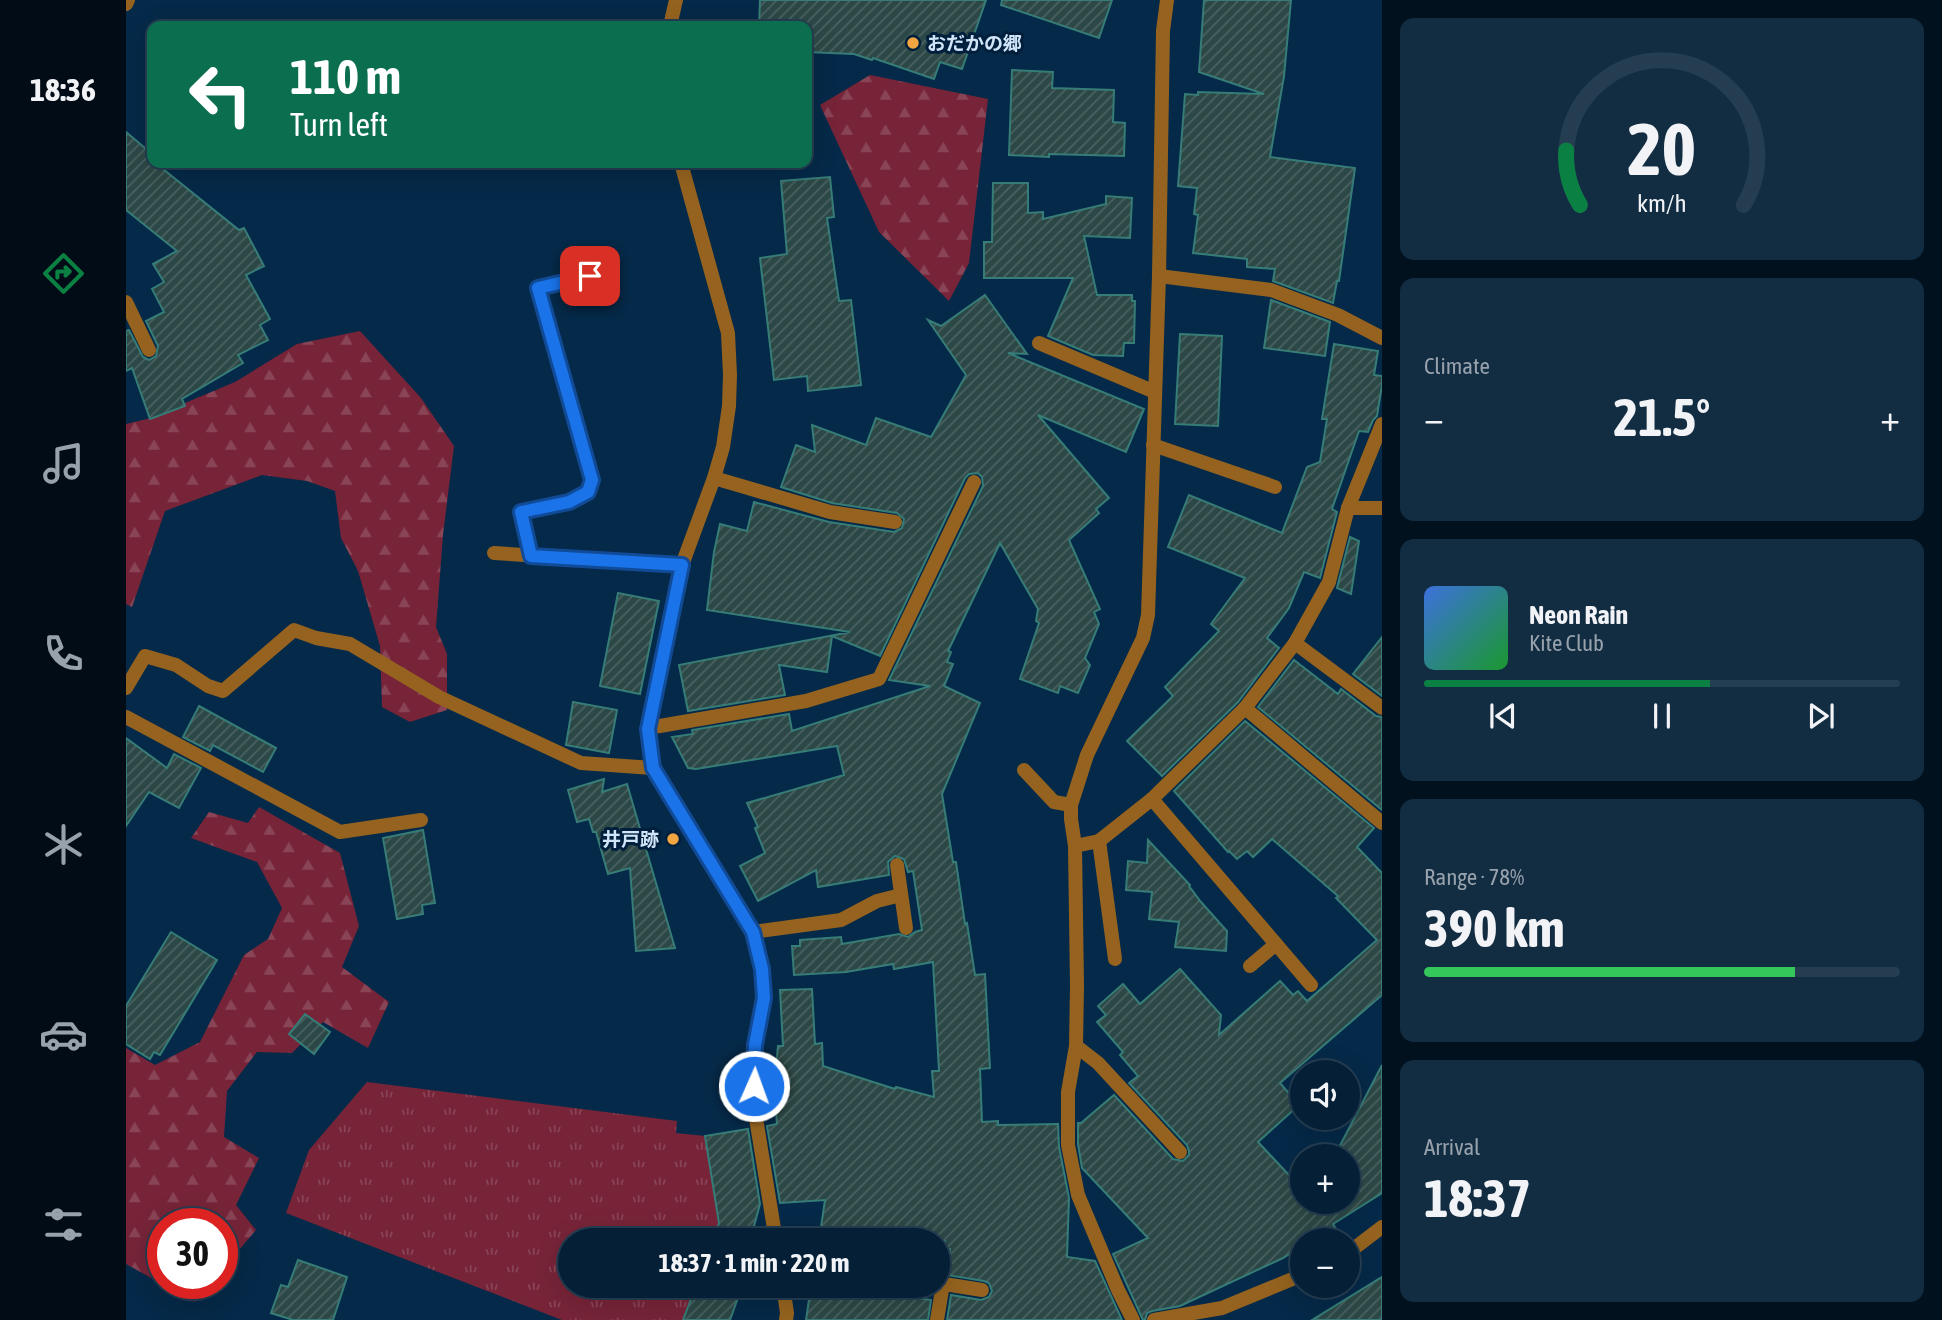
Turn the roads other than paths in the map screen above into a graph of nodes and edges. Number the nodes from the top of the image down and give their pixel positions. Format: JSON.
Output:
{"nodes":[{"id":1,"x":676,"y":0,"type":"edge"},
{"id":2,"x":1167,"y":0,"type":"edge"},
{"id":3,"x":671,"y":21,"type":"edge"},
{"id":4,"x":682,"y":168,"type":"edge"},
{"id":5,"x":590,"y":276,"type":"dead end"},
{"id":6,"x":1159,"y":276,"type":"junction"},
{"id":7,"x":126,"y":302,"type":"edge"},
{"id":8,"x":1382,"y":338,"type":"edge"},
{"id":9,"x":1039,"y":342,"type":"dead end"},
{"id":10,"x":149,"y":350,"type":"dead end"},
{"id":11,"x":1155,"y":392,"type":"junction"},
{"id":12,"x":1382,"y":424,"type":"edge"},
{"id":13,"x":1153,"y":445,"type":"junction"},
{"id":14,"x":714,"y":478,"type":"junction"},
{"id":15,"x":974,"y":482,"type":"dead end"},
{"id":16,"x":1275,"y":487,"type":"dead end"},
{"id":17,"x":1348,"y":508,"type":"junction"},
{"id":18,"x":1382,"y":508,"type":"edge"},
{"id":19,"x":895,"y":522,"type":"dead end"},
{"id":20,"x":494,"y":553,"type":"dead end"},
{"id":21,"x":531,"y":556,"type":"junction"},
{"id":22,"x":682,"y":565,"type":"junction"},
{"id":23,"x":1295,"y":643,"type":"junction"},
{"id":24,"x":126,"y":688,"type":"edge"},
{"id":25,"x":1245,"y":708,"type":"junction"},
{"id":26,"x":1382,"y":708,"type":"edge"},
{"id":27,"x":126,"y":716,"type":"edge"},
{"id":28,"x":648,"y":729,"type":"junction"},
{"id":29,"x":653,"y":768,"type":"junction"},
{"id":30,"x":1024,"y":770,"type":"dead end"},
{"id":31,"x":1152,"y":799,"type":"junction"},
{"id":32,"x":1071,"y":805,"type":"junction"},
{"id":33,"x":421,"y":821,"type":"dead end"},
{"id":34,"x":1382,"y":823,"type":"edge"},
{"id":35,"x":1099,"y":841,"type":"junction"},
{"id":36,"x":1075,"y":846,"type":"junction"},
{"id":37,"x":897,"y":865,"type":"dead end"},
{"id":38,"x":901,"y":895,"type":"junction"},
{"id":39,"x":906,"y":928,"type":"dead end"},
{"id":40,"x":753,"y":932,"type":"junction"},
{"id":41,"x":1276,"y":944,"type":"junction"},
{"id":42,"x":1115,"y":959,"type":"dead end"},
{"id":43,"x":1250,"y":966,"type":"dead end"},
{"id":44,"x":1311,"y":985,"type":"dead end"},
{"id":45,"x":1076,"y":1046,"type":"junction"},
{"id":46,"x":1180,"y":1152,"type":"dead end"},
{"id":47,"x":1382,"y":1227,"type":"edge"},
{"id":48,"x":774,"y":1228,"type":"edge"},
{"id":49,"x":1360,"y":1244,"type":"edge"},
{"id":50,"x":1290,"y":1280,"type":"edge"},
{"id":51,"x":950,"y":1285,"type":"edge"},
{"id":52,"x":982,"y":1290,"type":"dead end"},
{"id":53,"x":785,"y":1298,"type":"edge"},
{"id":54,"x":939,"y":1298,"type":"edge"},
{"id":55,"x":786,"y":1320,"type":"edge"},
{"id":56,"x":937,"y":1320,"type":"edge"},
{"id":57,"x":1133,"y":1320,"type":"edge"},
{"id":58,"x":1154,"y":1320,"type":"edge"}],
"edges":[{"from":1,"to":3,"type":"street"},
{"from":2,"to":6,"type":"street"},
{"from":4,"to":14,"type":"street"},
{"from":5,"to":21,"type":"street"},
{"from":6,"to":8,"type":"street"},
{"from":6,"to":11,"type":"street"},
{"from":7,"to":10,"type":"street"},
{"from":9,"to":11,"type":"street"},
{"from":11,"to":13,"type":"street"},
{"from":12,"to":17,"type":"street"},
{"from":13,"to":16,"type":"street"},
{"from":13,"to":32,"type":"street"},
{"from":14,"to":19,"type":"street"},
{"from":14,"to":22,"type":"street"},
{"from":15,"to":28,"type":"street"},
{"from":17,"to":18,"type":"street"},
{"from":17,"to":23,"type":"street"},
{"from":20,"to":21,"type":"street"},
{"from":21,"to":22,"type":"street"},
{"from":22,"to":28,"type":"street"},
{"from":23,"to":25,"type":"street"},
{"from":23,"to":26,"type":"street"},
{"from":24,"to":29,"type":"street"},
{"from":25,"to":31,"type":"street"},
{"from":25,"to":34,"type":"street"},
{"from":27,"to":33,"type":"street"},
{"from":28,"to":29,"type":"street"},
{"from":29,"to":40,"type":"street"},
{"from":30,"to":32,"type":"street"},
{"from":31,"to":35,"type":"street"},
{"from":31,"to":41,"type":"street"},
{"from":32,"to":36,"type":"street"},
{"from":35,"to":36,"type":"street"},
{"from":35,"to":42,"type":"street"},
{"from":36,"to":45,"type":"street"},
{"from":37,"to":38,"type":"street"},
{"from":38,"to":39,"type":"street"},
{"from":38,"to":40,"type":"street"},
{"from":40,"to":48,"type":"street"},
{"from":41,"to":43,"type":"street"},
{"from":41,"to":44,"type":"street"},
{"from":45,"to":46,"type":"street"},
{"from":45,"to":57,"type":"street"},
{"from":47,"to":49,"type":"street"},
{"from":50,"to":58,"type":"street"},
{"from":51,"to":52,"type":"street"},
{"from":53,"to":55,"type":"street"},
{"from":54,"to":56,"type":"street"}]}
